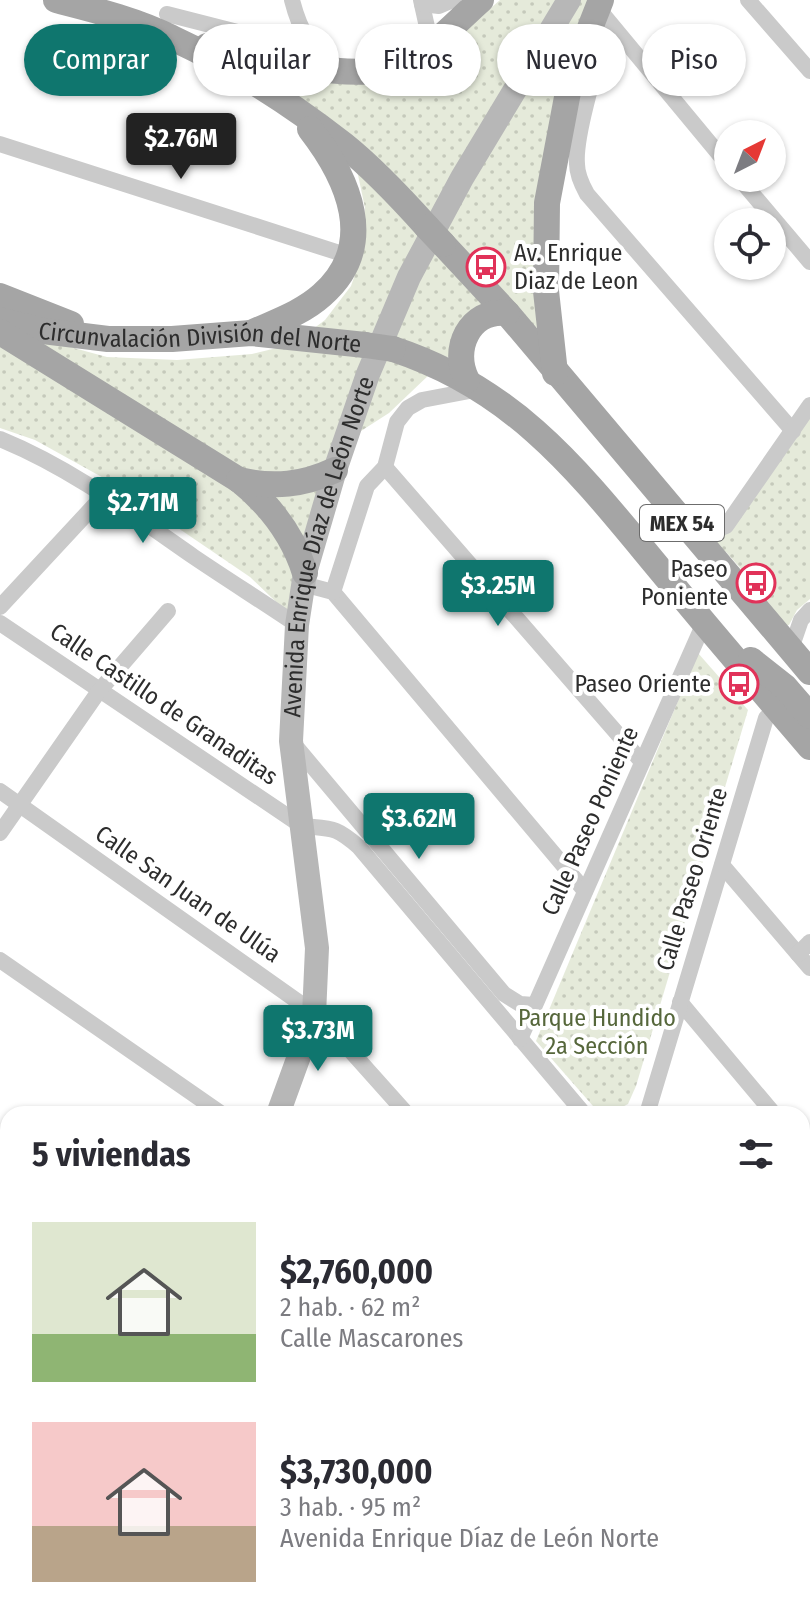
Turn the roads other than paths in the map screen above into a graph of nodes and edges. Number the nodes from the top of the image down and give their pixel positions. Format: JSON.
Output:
{"nodes":[{"id":1,"x":56,"y":0,"type":"edge"},
{"id":2,"x":292,"y":0,"type":"edge"},
{"id":3,"x":453,"y":0,"type":"edge"},
{"id":4,"x":481,"y":0,"type":"edge"},
{"id":5,"x":569,"y":0,"type":"edge"},
{"id":6,"x":748,"y":0,"type":"edge"},
{"id":7,"x":421,"y":2,"type":"edge"},
{"id":8,"x":599,"y":4,"type":"edge"},
{"id":9,"x":167,"y":17,"type":"edge"},
{"id":10,"x":298,"y":24,"type":"edge"},
{"id":11,"x":426,"y":24,"type":"edge"},
{"id":12,"x":454,"y":24,"type":"edge"},
{"id":13,"x":613,"y":24,"type":"edge"},
{"id":14,"x":193,"y":25,"type":"edge"},
{"id":15,"x":626,"y":43,"type":"edge"},
{"id":16,"x":339,"y":68,"type":"edge"},
{"id":17,"x":339,"y":70,"type":"edge"},
{"id":18,"x":810,"y":71,"type":"edge"},
{"id":19,"x":345,"y":72,"type":"junction"},
{"id":20,"x":355,"y":72,"type":"edge"},
{"id":21,"x":589,"y":96,"type":"edge"},
{"id":22,"x":294,"y":110,"type":"junction"},
{"id":23,"x":0,"y":144,"type":"edge"},
{"id":24,"x":714,"y":148,"type":"edge"},
{"id":25,"x":751,"y":192,"type":"edge"},
{"id":26,"x":587,"y":194,"type":"junction"},
{"id":27,"x":547,"y":203,"type":"junction"},
{"id":28,"x":349,"y":256,"type":"junction"},
{"id":29,"x":810,"y":262,"type":"edge"},
{"id":30,"x":0,"y":296,"type":"edge"},
{"id":31,"x":507,"y":313,"type":"junction"},
{"id":32,"x":0,"y":320,"type":"edge"},
{"id":33,"x":0,"y":332,"type":"edge"},
{"id":34,"x":251,"y":333,"type":"junction"},
{"id":35,"x":108,"y":339,"type":"junction"},
{"id":36,"x":555,"y":373,"type":"junction"},
{"id":37,"x":474,"y":384,"type":"junction"},
{"id":38,"x":810,"y":405,"type":"edge"},
{"id":39,"x":793,"y":431,"type":"junction"},
{"id":40,"x":0,"y":439,"type":"edge"},
{"id":41,"x":385,"y":467,"type":"junction"},
{"id":42,"x":335,"y":470,"type":"junction"},
{"id":43,"x":239,"y":480,"type":"junction"},
{"id":44,"x":104,"y":495,"type":"junction"},
{"id":45,"x":690,"y":532,"type":"junction"},
{"id":46,"x":304,"y":578,"type":"junction"},
{"id":47,"x":333,"y":592,"type":"junction"},
{"id":48,"x":0,"y":607,"type":"edge"},
{"id":49,"x":810,"y":610,"type":"edge"},
{"id":50,"x":168,"y":611,"type":"dead end"},
{"id":51,"x":0,"y":623,"type":"edge"},
{"id":52,"x":704,"y":623,"type":"junction"},
{"id":53,"x":297,"y":625,"type":"junction"},
{"id":54,"x":791,"y":649,"type":"junction"},
{"id":55,"x":810,"y":672,"type":"edge"},
{"id":56,"x":99,"y":691,"type":"junction"},
{"id":57,"x":777,"y":708,"type":"junction"},
{"id":58,"x":810,"y":716,"type":"edge"},
{"id":59,"x":291,"y":741,"type":"junction"},
{"id":60,"x":810,"y":747,"type":"edge"},
{"id":61,"x":642,"y":762,"type":"junction"},
{"id":62,"x":0,"y":791,"type":"edge"},
{"id":63,"x":20,"y":804,"type":"junction"},
{"id":64,"x":302,"y":826,"type":"junction"},
{"id":65,"x":0,"y":833,"type":"edge"},
{"id":66,"x":722,"y":865,"type":"junction"},
{"id":67,"x":585,"y":891,"type":"junction"},
{"id":68,"x":804,"y":948,"type":"edge"},
{"id":69,"x":0,"y":960,"type":"edge"},
{"id":70,"x":810,"y":968,"type":"edge"},
{"id":71,"x":680,"y":1002,"type":"junction"},
{"id":72,"x":534,"y":1005,"type":"junction"},
{"id":73,"x":312,"y":1007,"type":"junction"},
{"id":74,"x":520,"y":1039,"type":"junction"},
{"id":75,"x":209,"y":1106,"type":"edge"},
{"id":76,"x":265,"y":1106,"type":"edge"},
{"id":77,"x":281,"y":1106,"type":"edge"},
{"id":78,"x":400,"y":1106,"type":"edge"},
{"id":79,"x":577,"y":1106,"type":"edge"},
{"id":80,"x":649,"y":1106,"type":"edge"},
{"id":81,"x":767,"y":1106,"type":"edge"}],
"edges":[{"from":1,"to":9,"type":"main road","number":"MEX 54"},
{"from":2,"to":10,"type":"street"},
{"from":3,"to":7,"type":"street"},
{"from":4,"to":12,"type":"main road"},
{"from":5,"to":42,"type":"main road","name":"Avenida Enrique Díaz de León Norte"},
{"from":6,"to":18,"type":"street"},
{"from":7,"to":11,"type":"street"},
{"from":8,"to":13,"type":"street"},
{"from":8,"to":27,"type":"main road"},
{"from":9,"to":14,"type":"main road"},
{"from":9,"to":22,"type":"main road","number":"MEX 54"},
{"from":15,"to":24,"type":"street"},
{"from":16,"to":19,"type":"street"},
{"from":17,"to":19,"type":"main road"},
{"from":19,"to":20,"type":"main road"},
{"from":21,"to":26,"type":"street"},
{"from":22,"to":28,"type":"main road"},
{"from":22,"to":31,"type":"main road","number":"MEX 54"},
{"from":23,"to":28,"type":"street"},
{"from":25,"to":29,"type":"street"},
{"from":26,"to":27,"type":"street"},
{"from":26,"to":39,"type":"street"},
{"from":27,"to":36,"type":"main road"},
{"from":28,"to":34,"type":"main road"},
{"from":30,"to":35,"type":"main road"},
{"from":31,"to":36,"type":"main road","number":"MEX 54"},
{"from":31,"to":37,"type":"main road"},
{"from":32,"to":35,"type":"main road","name":"Circunvalación División del Norte","number":"MEX 54"},
{"from":33,"to":43,"type":"main road"},
{"from":34,"to":35,"type":"main road","name":"Circunvalación División del Norte","number":"MEX 54"},
{"from":34,"to":37,"type":"main road","name":"Circunvalación División del Norte","number":"MEX 54","bridge":true},
{"from":36,"to":45,"type":"main road","number":"MEX 54"},
{"from":37,"to":41,"type":"street"},
{"from":37,"to":52,"type":"main road","name":"Circunvalación División del Norte","number":"MEX 54"},
{"from":38,"to":39,"type":"street"},
{"from":39,"to":45,"type":"street"},
{"from":40,"to":44,"type":"street"},
{"from":41,"to":47,"type":"street"},
{"from":41,"to":61,"type":"street"},
{"from":42,"to":43,"type":"main road"},
{"from":42,"to":46,"type":"main road","name":"Avenida Enrique Díaz de León Norte"},
{"from":43,"to":46,"type":"main road"},
{"from":44,"to":48,"type":"street"},
{"from":44,"to":53,"type":"street"},
{"from":45,"to":54,"type":"main road","number":"MEX 54"},
{"from":46,"to":47,"type":"street"},
{"from":46,"to":53,"type":"main road","name":"Avenida Enrique Díaz de León Norte"},
{"from":47,"to":67,"type":"street"},
{"from":49,"to":54,"type":"street"},
{"from":50,"to":56,"type":"street"},
{"from":51,"to":56,"type":"street","name":"Calle Castillo de Granaditas"},
{"from":52,"to":57,"type":"main road","name":"Circunvalación División del Norte","number":"MEX 54"},
{"from":52,"to":58,"type":"main road"},
{"from":52,"to":61,"type":"street","name":"Calle Paseo Poniente"},
{"from":53,"to":59,"type":"main road","name":"Avenida Enrique Díaz de León Norte"},
{"from":54,"to":55,"type":"main road","number":"MEX 54"},
{"from":56,"to":63,"type":"street"},
{"from":56,"to":64,"type":"street","name":"Calle Castillo de Granaditas"},
{"from":57,"to":60,"type":"main road","name":"Circunvalación División del Norte","number":"MEX 54"},
{"from":57,"to":66,"type":"street","name":"Calle Paseo Oriente"},
{"from":59,"to":64,"type":"main road","name":"Avenida Enrique Díaz de León Norte"},
{"from":59,"to":72,"type":"street"},
{"from":61,"to":67,"type":"street","name":"Calle Paseo Poniente"},
{"from":62,"to":63,"type":"street","name":"Calle San Juan de Ulúa"},
{"from":63,"to":65,"type":"street"},
{"from":63,"to":73,"type":"street","name":"Calle San Juan de Ulúa"},
{"from":64,"to":73,"type":"main road","name":"Avenida Enrique Díaz de León Norte"},
{"from":64,"to":74,"type":"street"},
{"from":66,"to":68,"type":"street"},
{"from":66,"to":71,"type":"street","name":"Calle Paseo Oriente"},
{"from":67,"to":72,"type":"street","name":"Calle Paseo Poniente"},
{"from":68,"to":70,"type":"street"},
{"from":69,"to":75,"type":"street"},
{"from":71,"to":80,"type":"street","name":"Calle Paseo Oriente"},
{"from":71,"to":81,"type":"street"},
{"from":72,"to":74,"type":"street","name":"Calle Paseo Poniente"},
{"from":73,"to":76,"type":"main road","name":"Avenida Enrique Díaz de León Norte"},
{"from":73,"to":77,"type":"main road","name":"Avenida Enrique Díaz de León Norte"},
{"from":73,"to":78,"type":"street","name":"Calle San Juan de Ulúa"},
{"from":74,"to":79,"type":"street"}]}
